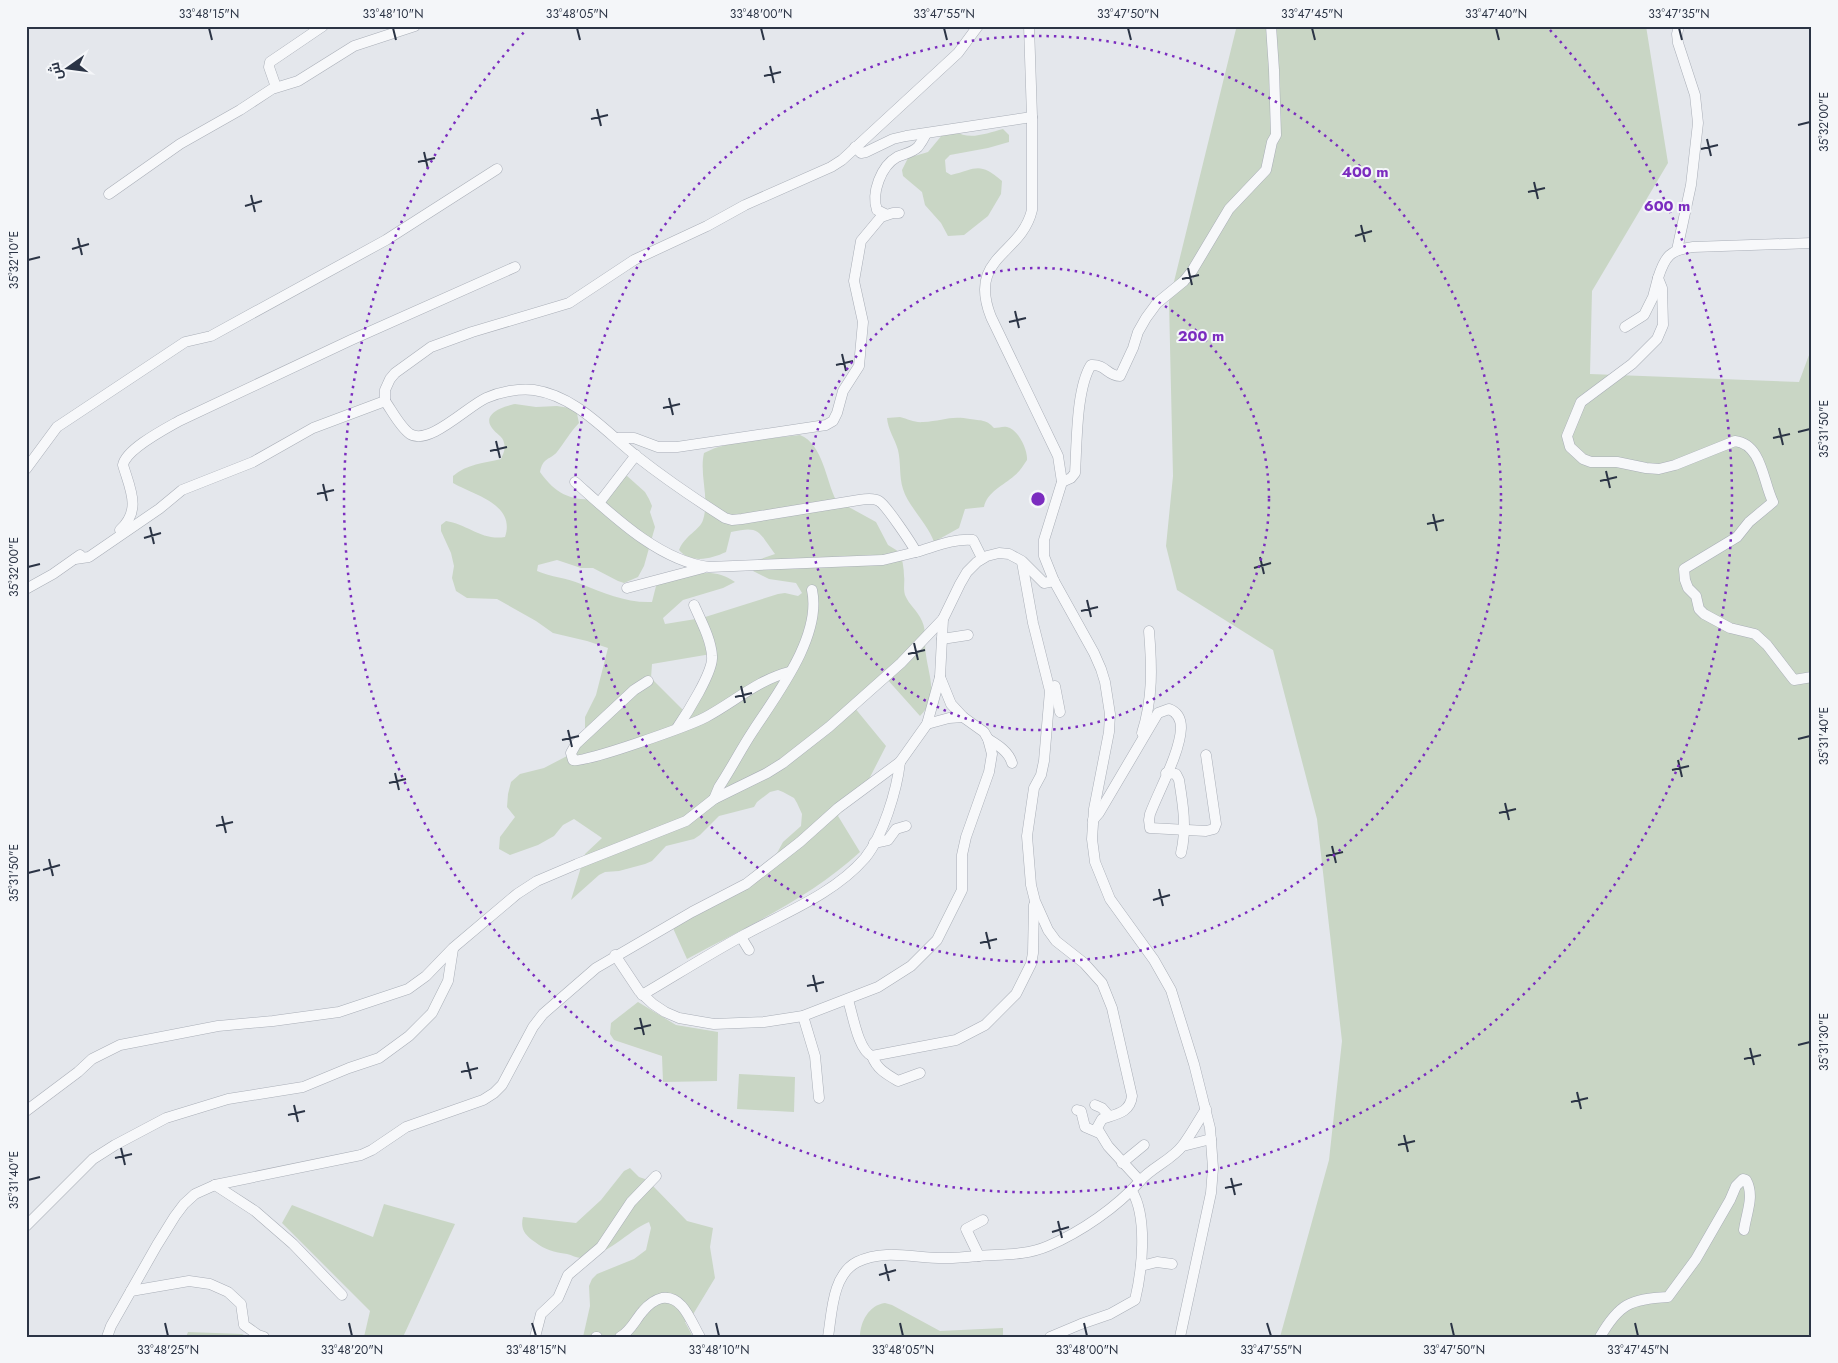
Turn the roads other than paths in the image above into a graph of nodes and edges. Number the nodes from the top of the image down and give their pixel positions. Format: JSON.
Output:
{"nodes":[{"id":1,"x":322,"y":26,"type":"edge"},
{"id":2,"x":415,"y":26,"type":"edge"},
{"id":3,"x":978,"y":26,"type":"edge"},
{"id":4,"x":1029,"y":26,"type":"edge"},
{"id":5,"x":1271,"y":26,"type":"edge"},
{"id":6,"x":1679,"y":26,"type":"edge"},
{"id":7,"x":276,"y":87,"type":"junction"},
{"id":8,"x":1032,"y":116,"type":"junction"},
{"id":9,"x":926,"y":134,"type":"junction"},
{"id":10,"x":855,"y":147,"type":"junction"},
{"id":11,"x":497,"y":168,"type":"dead end"},
{"id":12,"x":109,"y":194,"type":"dead end"},
{"id":13,"x":899,"y":213,"type":"dead end"},
{"id":14,"x":885,"y":214,"type":"junction"},
{"id":15,"x":1812,"y":243,"type":"edge"},
{"id":16,"x":1677,"y":250,"type":"junction"},
{"id":17,"x":514,"y":267,"type":"dead end"},
{"id":18,"x":1658,"y":278,"type":"junction"},
{"id":19,"x":1625,"y":327,"type":"dead end"},
{"id":20,"x":385,"y":401,"type":"junction"},
{"id":21,"x":617,"y":438,"type":"junction"},
{"id":22,"x":636,"y":455,"type":"junction"},
{"id":23,"x":26,"y":469,"type":"edge"},
{"id":24,"x":575,"y":482,"type":"dead end"},
{"id":25,"x":1062,"y":482,"type":"junction"},
{"id":26,"x":599,"y":503,"type":"junction"},
{"id":27,"x":916,"y":552,"type":"junction"},
{"id":28,"x":982,"y":558,"type":"junction"},
{"id":29,"x":75,"y":559,"type":"junction"},
{"id":30,"x":1022,"y":561,"type":"junction"},
{"id":31,"x":709,"y":567,"type":"junction"},
{"id":32,"x":1054,"y":581,"type":"junction"},
{"id":33,"x":627,"y":588,"type":"dead end"},
{"id":34,"x":26,"y":589,"type":"edge"},
{"id":35,"x":812,"y":590,"type":"dead end"},
{"id":36,"x":694,"y":605,"type":"dead end"},
{"id":37,"x":943,"y":619,"type":"junction"},
{"id":38,"x":1149,"y":631,"type":"dead end"},
{"id":39,"x":968,"y":635,"type":"dead end"},
{"id":40,"x":942,"y":639,"type":"junction"},
{"id":41,"x":1046,"y":671,"type":"junction"},
{"id":42,"x":789,"y":672,"type":"junction"},
{"id":43,"x":940,"y":677,"type":"junction"},
{"id":44,"x":1812,"y":677,"type":"edge"},
{"id":45,"x":648,"y":681,"type":"dead end"},
{"id":46,"x":1060,"y":712,"type":"dead end"},
{"id":47,"x":963,"y":717,"type":"junction"},
{"id":48,"x":927,"y":724,"type":"junction"},
{"id":49,"x":677,"y":728,"type":"junction"},
{"id":50,"x":988,"y":738,"type":"junction"},
{"id":51,"x":1138,"y":746,"type":"junction"},
{"id":52,"x":1206,"y":755,"type":"dead end"},
{"id":53,"x":900,"y":762,"type":"junction"},
{"id":54,"x":1012,"y":763,"type":"dead end"},
{"id":55,"x":1166,"y":773,"type":"junction"},
{"id":56,"x":714,"y":799,"type":"junction"},
{"id":57,"x":1093,"y":820,"type":"junction"},
{"id":58,"x":906,"y":826,"type":"dead end"},
{"id":59,"x":1184,"y":829,"type":"junction"},
{"id":60,"x":874,"y":843,"type":"junction"},
{"id":61,"x":1181,"y":853,"type":"dead end"},
{"id":62,"x":1035,"y":901,"type":"junction"},
{"id":63,"x":741,"y":937,"type":"junction"},
{"id":64,"x":453,"y":948,"type":"junction"},
{"id":65,"x":749,"y":950,"type":"dead end"},
{"id":66,"x":615,"y":955,"type":"junction"},
{"id":67,"x":642,"y":995,"type":"junction"},
{"id":68,"x":848,"y":1000,"type":"junction"},
{"id":69,"x":804,"y":1016,"type":"junction"},
{"id":70,"x":872,"y":1056,"type":"junction"},
{"id":71,"x":920,"y":1074,"type":"dead end"},
{"id":72,"x":819,"y":1098,"type":"dead end"},
{"id":73,"x":1095,"y":1105,"type":"dead end"},
{"id":74,"x":1206,"y":1109,"type":"junction"},
{"id":75,"x":1077,"y":1110,"type":"dead end"},
{"id":76,"x":26,"y":1111,"type":"edge"},
{"id":77,"x":1109,"y":1116,"type":"junction"},
{"id":78,"x":1099,"y":1134,"type":"junction"},
{"id":79,"x":1211,"y":1139,"type":"junction"},
{"id":80,"x":1144,"y":1145,"type":"dead end"},
{"id":81,"x":1182,"y":1146,"type":"junction"},
{"id":82,"x":1122,"y":1162,"type":"junction"},
{"id":83,"x":656,"y":1176,"type":"dead end"},
{"id":84,"x":1140,"y":1181,"type":"junction"},
{"id":85,"x":216,"y":1185,"type":"junction"},
{"id":86,"x":1132,"y":1191,"type":"junction"},
{"id":87,"x":983,"y":1220,"type":"dead end"},
{"id":88,"x":26,"y":1226,"type":"edge"},
{"id":89,"x":1744,"y":1230,"type":"dead end"},
{"id":90,"x":979,"y":1256,"type":"junction"},
{"id":91,"x":1172,"y":1264,"type":"dead end"},
{"id":92,"x":1141,"y":1266,"type":"junction"},
{"id":93,"x":131,"y":1291,"type":"junction"},
{"id":94,"x":342,"y":1295,"type":"dead end"},
{"id":95,"x":107,"y":1337,"type":"edge"},
{"id":96,"x":264,"y":1337,"type":"edge"},
{"id":97,"x":535,"y":1337,"type":"edge"},
{"id":98,"x":620,"y":1337,"type":"edge"},
{"id":99,"x":700,"y":1337,"type":"edge"},
{"id":100,"x":828,"y":1337,"type":"edge"},
{"id":101,"x":1050,"y":1337,"type":"edge"},
{"id":102,"x":1180,"y":1337,"type":"edge"},
{"id":103,"x":1600,"y":1337,"type":"edge"}],
"edges":[{"from":1,"to":7,"type":"street"},
{"from":2,"to":7,"type":"street"},
{"from":3,"to":10,"type":"street"},
{"from":4,"to":8,"type":"street"},
{"from":5,"to":25,"type":"street"},
{"from":6,"to":16,"type":"street"},
{"from":7,"to":12,"type":"street"},
{"from":8,"to":9,"type":"street"},
{"from":8,"to":25,"type":"street"},
{"from":9,"to":10,"type":"street"},
{"from":9,"to":14,"type":"street"},
{"from":10,"to":20,"type":"street"},
{"from":11,"to":23,"type":"street"},
{"from":13,"to":14,"type":"street"},
{"from":14,"to":21,"type":"street"},
{"from":15,"to":16,"type":"street"},
{"from":16,"to":18,"type":"street"},
{"from":17,"to":29,"type":"street"},
{"from":18,"to":19,"type":"street"},
{"from":18,"to":44,"type":"street"},
{"from":20,"to":21,"type":"street"},
{"from":20,"to":29,"type":"street"},
{"from":21,"to":22,"type":"street"},
{"from":22,"to":26,"type":"street"},
{"from":22,"to":27,"type":"street"},
{"from":24,"to":26,"type":"street"},
{"from":25,"to":32,"type":"street"},
{"from":26,"to":31,"type":"street"},
{"from":27,"to":28,"type":"street"},
{"from":27,"to":31,"type":"street"},
{"from":28,"to":30,"type":"street"},
{"from":28,"to":37,"type":"street"},
{"from":29,"to":34,"type":"street"},
{"from":30,"to":32,"type":"street"},
{"from":30,"to":41,"type":"street"},
{"from":31,"to":33,"type":"street"},
{"from":32,"to":57,"type":"street"},
{"from":35,"to":42,"type":"street"},
{"from":36,"to":49,"type":"street"},
{"from":37,"to":40,"type":"street"},
{"from":37,"to":56,"type":"street"},
{"from":38,"to":51,"type":"street"},
{"from":39,"to":40,"type":"street"},
{"from":40,"to":43,"type":"street"},
{"from":41,"to":46,"type":"street"},
{"from":41,"to":62,"type":"street"},
{"from":42,"to":49,"type":"street"},
{"from":42,"to":56,"type":"street"},
{"from":43,"to":47,"type":"street"},
{"from":43,"to":48,"type":"street"},
{"from":45,"to":49,"type":"street"},
{"from":47,"to":48,"type":"street"},
{"from":47,"to":50,"type":"street"},
{"from":48,"to":53,"type":"street"},
{"from":50,"to":54,"type":"street"},
{"from":50,"to":68,"type":"street"},
{"from":51,"to":55,"type":"street"},
{"from":51,"to":57,"type":"street"},
{"from":52,"to":59,"type":"street"},
{"from":53,"to":60,"type":"street"},
{"from":53,"to":66,"type":"street"},
{"from":55,"to":59,"type":"street"},
{"from":55,"to":59,"type":"street"},
{"from":56,"to":64,"type":"street"},
{"from":57,"to":74,"type":"street"},
{"from":58,"to":60,"type":"street"},
{"from":59,"to":61,"type":"street"},
{"from":60,"to":63,"type":"street"},
{"from":62,"to":70,"type":"street"},
{"from":62,"to":77,"type":"street"},
{"from":63,"to":65,"type":"street"},
{"from":63,"to":67,"type":"street"},
{"from":64,"to":76,"type":"street"},
{"from":64,"to":88,"type":"street"},
{"from":66,"to":67,"type":"street"},
{"from":66,"to":85,"type":"street"},
{"from":67,"to":69,"type":"street"},
{"from":68,"to":69,"type":"street"},
{"from":68,"to":70,"type":"street"},
{"from":69,"to":72,"type":"street"},
{"from":70,"to":71,"type":"street"},
{"from":73,"to":77,"type":"street"},
{"from":74,"to":79,"type":"street"},
{"from":74,"to":81,"type":"street"},
{"from":75,"to":78,"type":"street"},
{"from":77,"to":78,"type":"street"},
{"from":78,"to":82,"type":"street"},
{"from":79,"to":81,"type":"street"},
{"from":79,"to":102,"type":"street"},
{"from":80,"to":82,"type":"street"},
{"from":81,"to":84,"type":"street"},
{"from":82,"to":84,"type":"street"},
{"from":83,"to":97,"type":"street"},
{"from":84,"to":86,"type":"street"},
{"from":85,"to":93,"type":"street"},
{"from":85,"to":94,"type":"street"},
{"from":86,"to":90,"type":"street"},
{"from":86,"to":92,"type":"street"},
{"from":87,"to":90,"type":"street"},
{"from":89,"to":103,"type":"street"},
{"from":90,"to":100,"type":"street"},
{"from":91,"to":92,"type":"street"},
{"from":92,"to":101,"type":"street"},
{"from":93,"to":95,"type":"street"},
{"from":93,"to":96,"type":"street"},
{"from":98,"to":99,"type":"street"}]}
